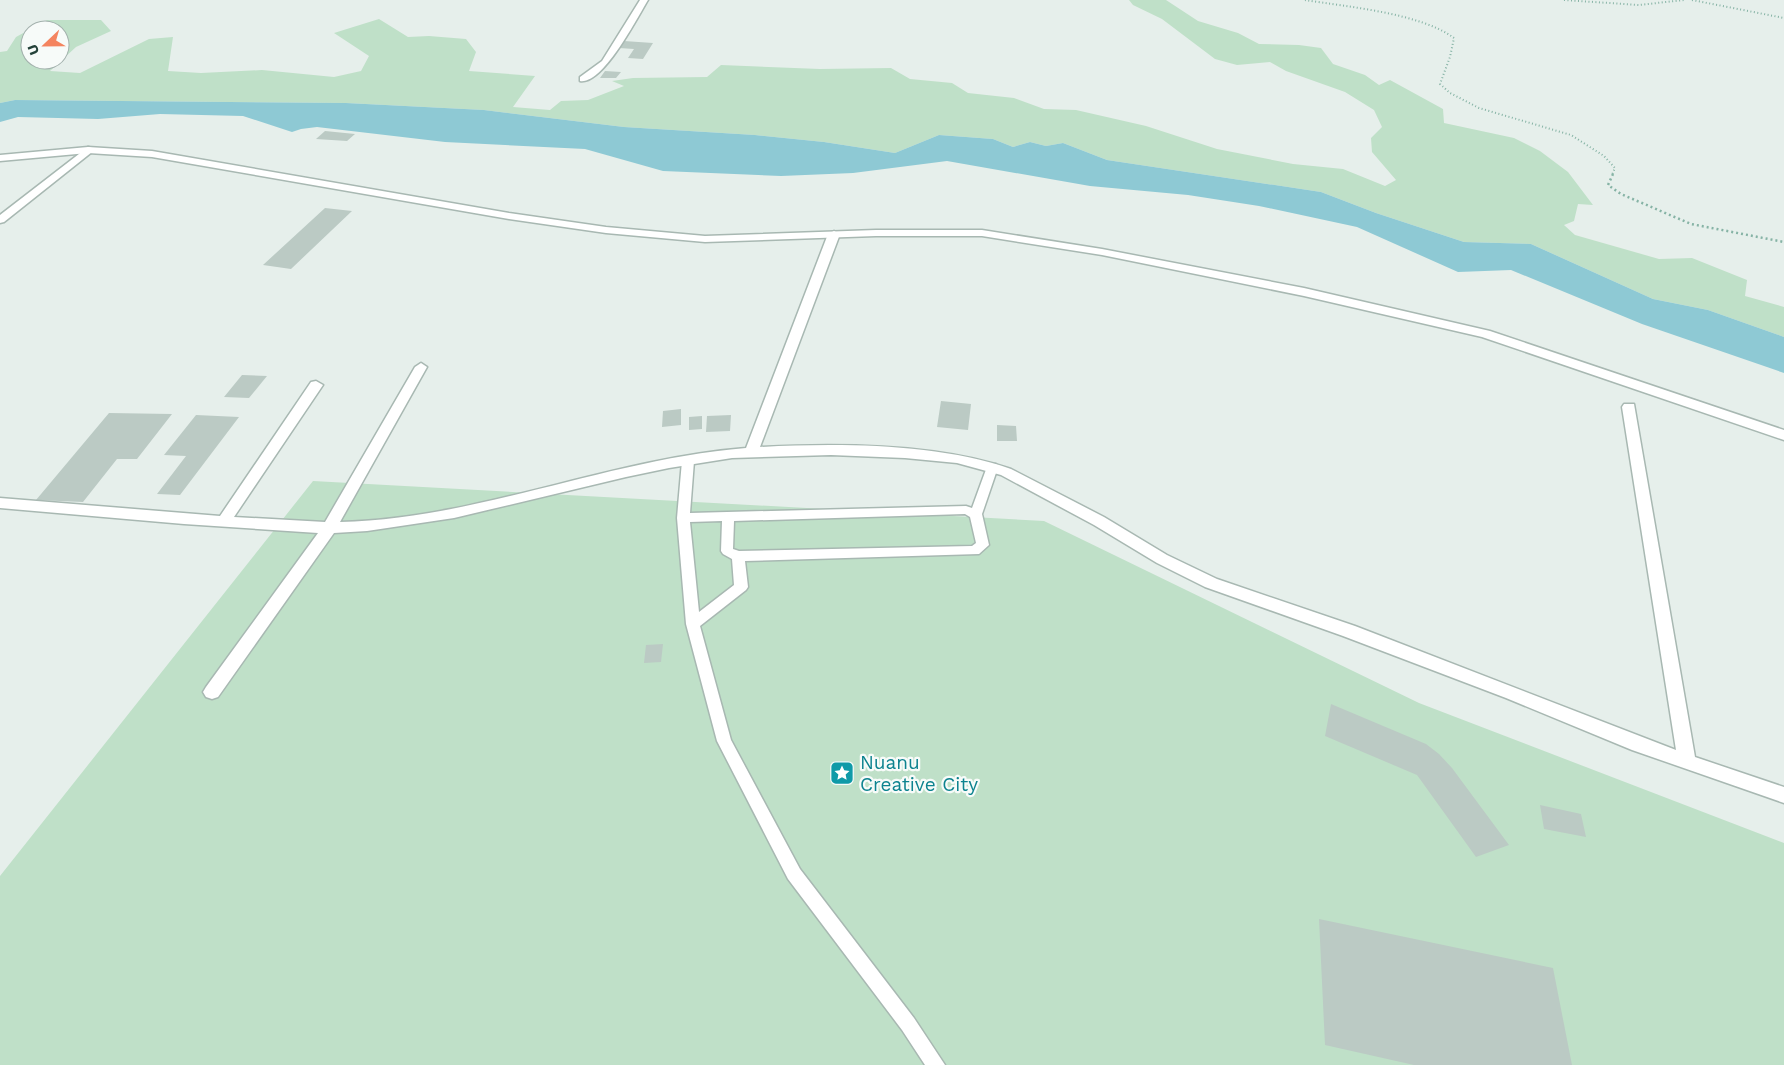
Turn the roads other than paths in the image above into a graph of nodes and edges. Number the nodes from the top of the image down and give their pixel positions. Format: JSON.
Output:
{"nodes":[{"id":1,"x":644,"y":0,"type":"edge"},
{"id":2,"x":584,"y":79,"type":"dead end"},
{"id":3,"x":88,"y":150,"type":"junction"},
{"id":4,"x":0,"y":158,"type":"edge"},
{"id":5,"x":0,"y":220,"type":"edge"},
{"id":6,"x":834,"y":234,"type":"junction"},
{"id":7,"x":421,"y":366,"type":"dead end"},
{"id":8,"x":316,"y":385,"type":"dead end"},
{"id":9,"x":1629,"y":407,"type":"dead end"},
{"id":10,"x":1784,"y":435,"type":"edge"},
{"id":11,"x":751,"y":453,"type":"junction"},
{"id":12,"x":688,"y":461,"type":"junction"},
{"id":13,"x":992,"y":467,"type":"junction"},
{"id":14,"x":0,"y":503,"type":"edge"},
{"id":15,"x":976,"y":514,"type":"junction"},
{"id":16,"x":728,"y":517,"type":"junction"},
{"id":17,"x":683,"y":518,"type":"junction"},
{"id":18,"x":224,"y":521,"type":"junction"},
{"id":19,"x":329,"y":528,"type":"junction"},
{"id":20,"x":738,"y":556,"type":"junction"},
{"id":21,"x":693,"y":624,"type":"junction"},
{"id":22,"x":212,"y":692,"type":"dead end"},
{"id":23,"x":1687,"y":761,"type":"junction"},
{"id":24,"x":1784,"y":795,"type":"edge"},
{"id":25,"x":936,"y":1065,"type":"edge"}],
"edges":[{"from":1,"to":2,"type":"street"},
{"from":3,"to":4,"type":"street"},
{"from":3,"to":5,"type":"street"},
{"from":3,"to":6,"type":"street"},
{"from":6,"to":10,"type":"street"},
{"from":6,"to":11,"type":"street"},
{"from":7,"to":19,"type":"street"},
{"from":8,"to":18,"type":"street"},
{"from":9,"to":23,"type":"street"},
{"from":11,"to":12,"type":"street"},
{"from":11,"to":13,"type":"street"},
{"from":12,"to":17,"type":"lane"},
{"from":12,"to":19,"type":"street"},
{"from":13,"to":15,"type":"lane"},
{"from":13,"to":23,"type":"street"},
{"from":14,"to":18,"type":"street"},
{"from":15,"to":16,"type":"lane"},
{"from":15,"to":20,"type":"lane"},
{"from":16,"to":17,"type":"lane"},
{"from":16,"to":20,"type":"lane"},
{"from":17,"to":21,"type":"lane"},
{"from":18,"to":19,"type":"street"},
{"from":19,"to":22,"type":"street"},
{"from":20,"to":21,"type":"lane"},
{"from":21,"to":25,"type":"lane"},
{"from":23,"to":24,"type":"street"}]}
